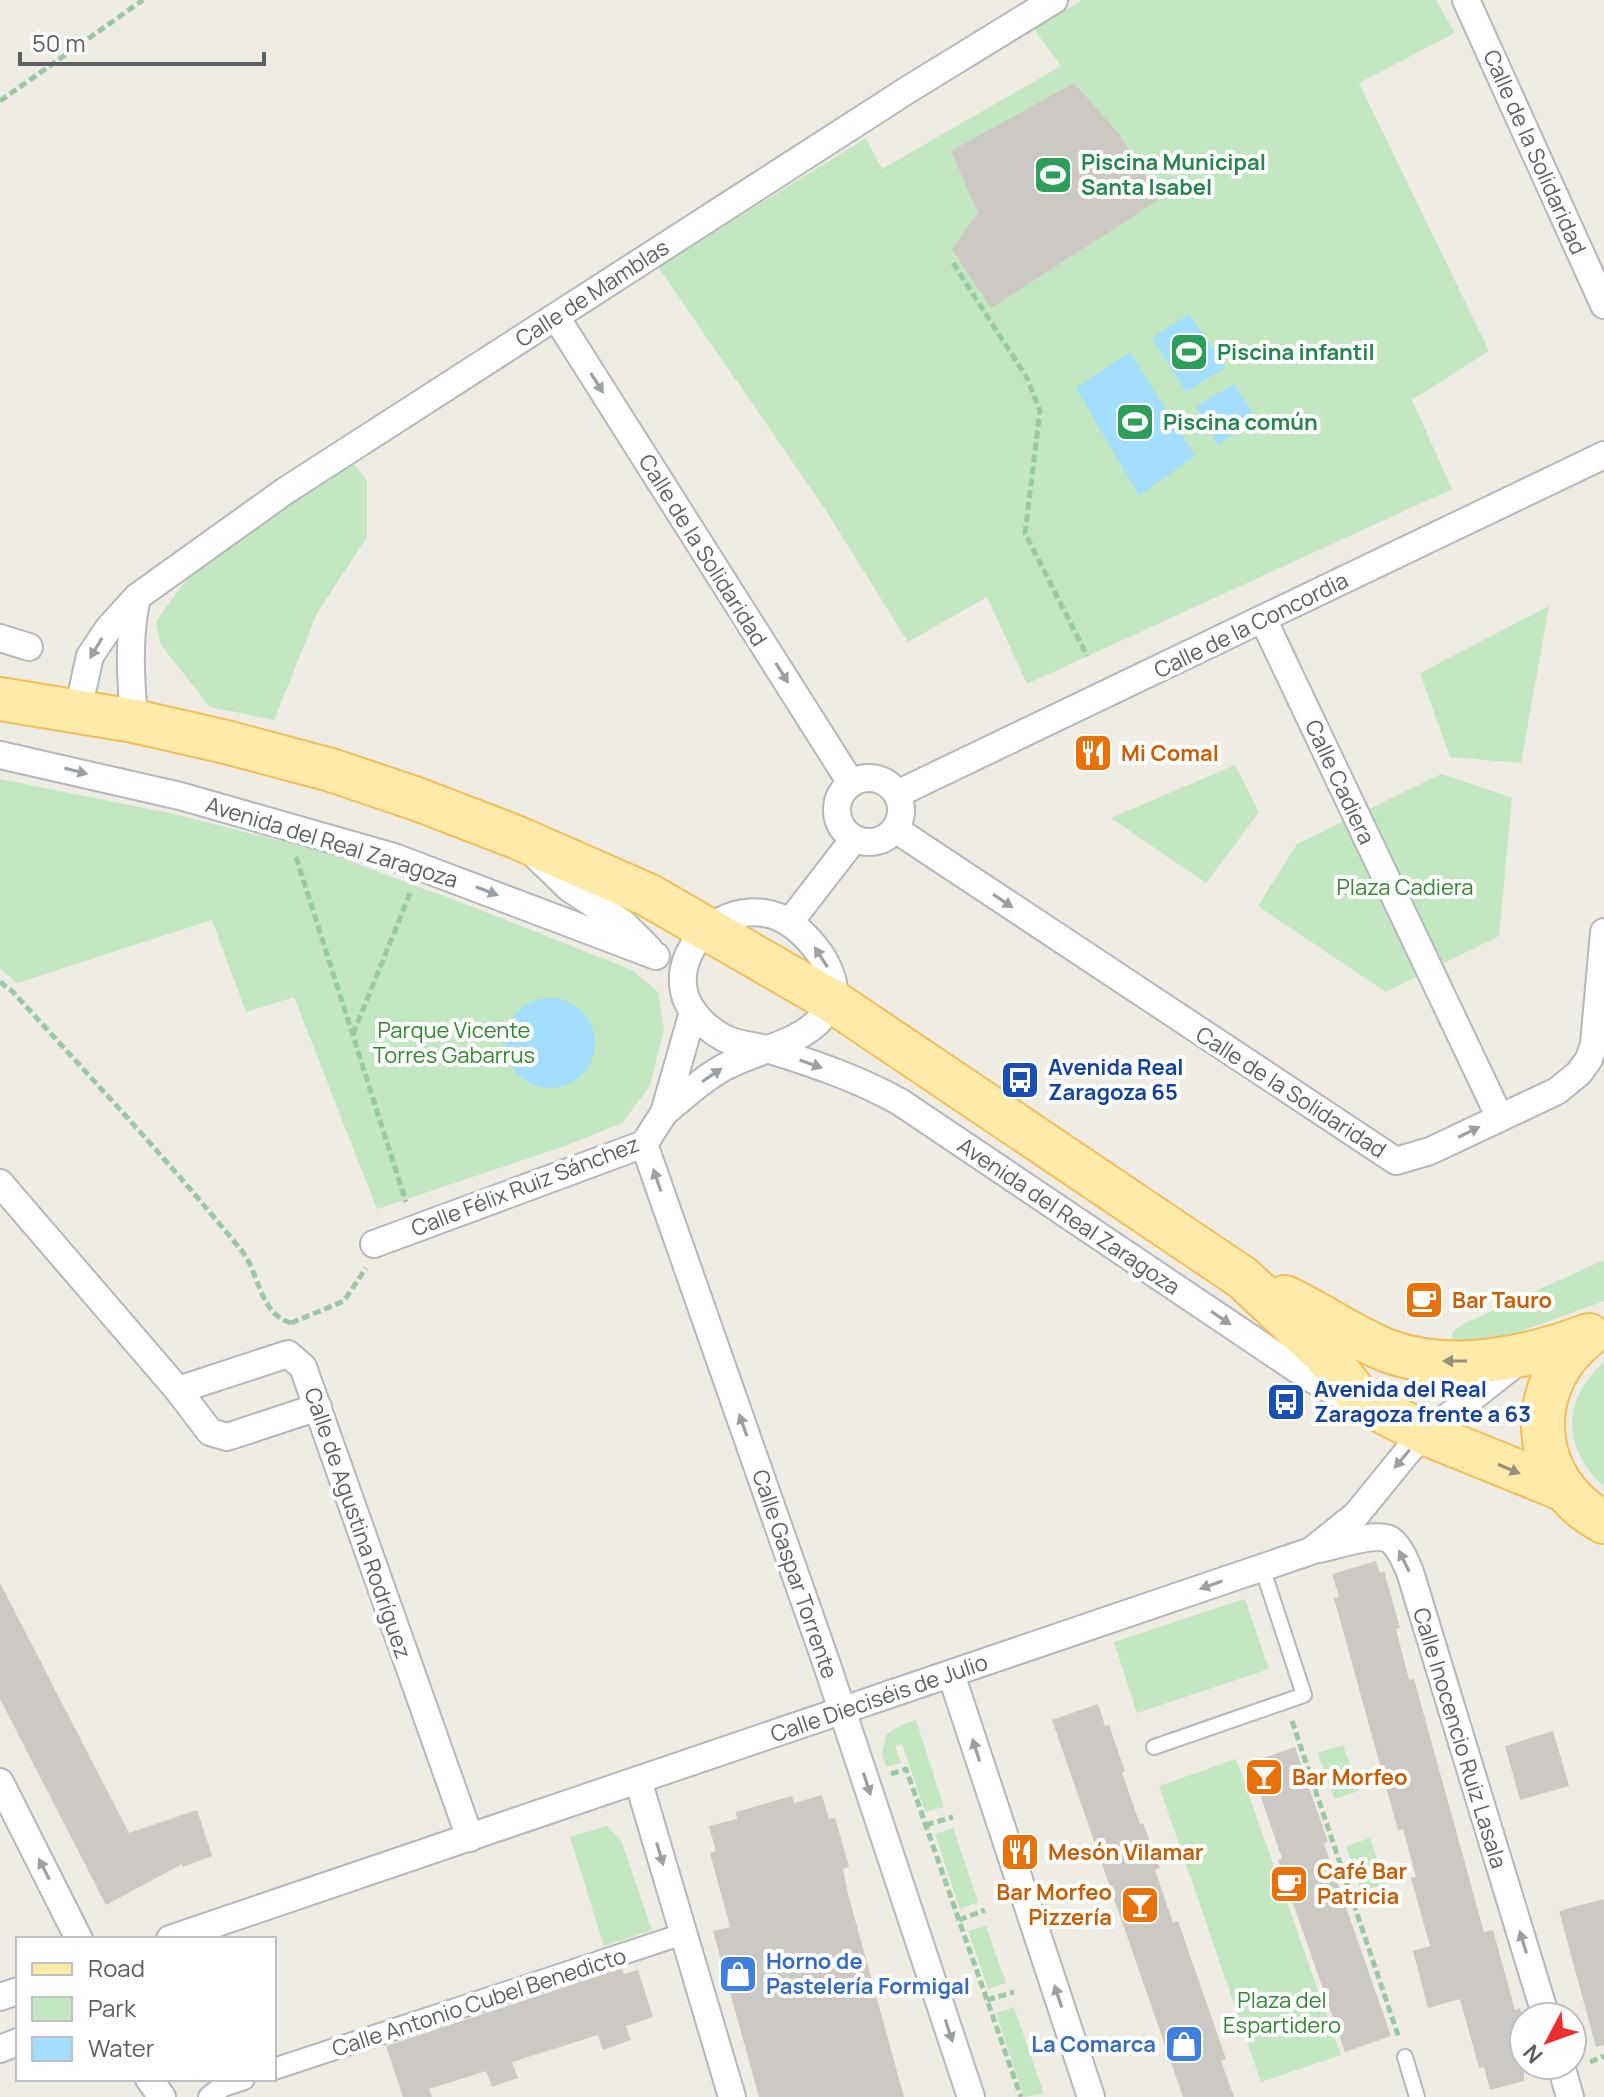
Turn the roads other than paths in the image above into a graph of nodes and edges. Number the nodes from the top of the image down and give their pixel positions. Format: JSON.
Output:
{"nodes":[{"id":1,"x":1054,"y":0,"type":"edge"},
{"id":2,"x":1466,"y":0,"type":"edge"},
{"id":3,"x":1604,"y":305,"type":"edge"},
{"id":4,"x":556,"y":317,"type":"junction"},
{"id":5,"x":1604,"y":455,"type":"edge"},
{"id":6,"x":137,"y":597,"type":"junction"},
{"id":7,"x":1263,"y":619,"type":"junction"},
{"id":8,"x":0,"y":638,"type":"edge"},
{"id":9,"x":29,"y":647,"type":"dead end"},
{"id":10,"x":0,"y":699,"type":"edge"},
{"id":11,"x":78,"y":710,"type":"junction"},
{"id":12,"x":134,"y":721,"type":"junction"},
{"id":13,"x":0,"y":755,"type":"edge"},
{"id":14,"x":851,"y":783,"type":"junction"},
{"id":15,"x":897,"y":794,"type":"junction"},
{"id":16,"x":895,"y":829,"type":"junction"},
{"id":17,"x":516,"y":837,"type":"junction"},
{"id":18,"x":854,"y":839,"type":"junction"},
{"id":19,"x":789,"y":923,"type":"junction"},
{"id":20,"x":707,"y":929,"type":"junction"},
{"id":21,"x":1604,"y":932,"type":"edge"},
{"id":22,"x":656,"y":956,"type":"junction"},
{"id":23,"x":682,"y":984,"type":"junction"},
{"id":24,"x":832,"y":1001,"type":"junction"},
{"id":25,"x":693,"y":1012,"type":"junction"},
{"id":26,"x":767,"y":1049,"type":"junction"},
{"id":27,"x":664,"y":1113,"type":"junction"},
{"id":28,"x":1500,"y":1118,"type":"junction"},
{"id":29,"x":644,"y":1144,"type":"junction"},
{"id":30,"x":0,"y":1183,"type":"edge"},
{"id":31,"x":374,"y":1244,"type":"road end"},
{"id":32,"x":1243,"y":1278,"type":"junction"},
{"id":33,"x":1595,"y":1331,"type":"edge"},
{"id":34,"x":1526,"y":1355,"type":"junction"},
{"id":35,"x":178,"y":1390,"type":"junction"},
{"id":36,"x":1362,"y":1401,"type":"junction"},
{"id":37,"x":318,"y":1407,"type":"junction"},
{"id":38,"x":1426,"y":1434,"type":"junction"},
{"id":39,"x":1562,"y":1489,"type":"junction"},
{"id":40,"x":1604,"y":1522,"type":"edge"},
{"id":41,"x":1311,"y":1551,"type":"junction"},
{"id":42,"x":1262,"y":1567,"type":"junction"},
{"id":43,"x":951,"y":1674,"type":"junction"},
{"id":44,"x":842,"y":1711,"type":"junction"},
{"id":45,"x":1154,"y":1747,"type":"dead end"},
{"id":46,"x":638,"y":1780,"type":"junction"},
{"id":47,"x":0,"y":1782,"type":"edge"},
{"id":48,"x":470,"y":1838,"type":"junction"},
{"id":49,"x":683,"y":1934,"type":"junction"},
{"id":50,"x":78,"y":1937,"type":"edge"},
{"id":51,"x":176,"y":1937,"type":"edge"},
{"id":52,"x":1541,"y":2001,"type":"edge"},
{"id":53,"x":1405,"y":2057,"type":"road end"},
{"id":54,"x":276,"y":2068,"type":"edge"},
{"id":55,"x":238,"y":2081,"type":"edge"},
{"id":56,"x":209,"y":2097,"type":"edge"},
{"id":57,"x":732,"y":2097,"type":"edge"},
{"id":58,"x":971,"y":2097,"type":"edge"},
{"id":59,"x":1091,"y":2097,"type":"edge"},
{"id":60,"x":1417,"y":2097,"type":"edge"}],
"edges":[{"from":1,"to":4,"type":"street","name":"Calle de Mamblas"},
{"from":2,"to":3,"type":"street","name":"Calle de la Solidaridad"},
{"from":4,"to":6,"type":"street","name":"Calle de Mamblas"},
{"from":4,"to":14,"type":"street","name":"Calle de la Solidaridad","one_way":true},
{"from":5,"to":7,"type":"street","name":"Calle de la Concordia"},
{"from":6,"to":11,"type":"street","name":"Calle de Mamblas","one_way":true},
{"from":6,"to":12,"type":"street"},
{"from":7,"to":15,"type":"street","name":"Calle de la Concordia"},
{"from":7,"to":28,"type":"street","name":"Calle Cadiera"},
{"from":8,"to":9,"type":"street"},
{"from":10,"to":11,"type":"main road","name":"Avenida del Real Zaragoza"},
{"from":11,"to":12,"type":"main road","name":"Avenida del Real Zaragoza"},
{"from":12,"to":17,"type":"main road","name":"Avenida del Real Zaragoza"},
{"from":13,"to":22,"type":"street","name":"Avenida del Real Zaragoza","one_way":true},
{"from":14,"to":15,"type":"street"},
{"from":14,"to":18,"type":"street"},
{"from":15,"to":16,"type":"street"},
{"from":16,"to":18,"type":"street"},
{"from":16,"to":28,"type":"street","name":"Calle de la Solidaridad","one_way":true},
{"from":17,"to":20,"type":"main road","name":"Avenida del Real Zaragoza"},
{"from":17,"to":22,"type":"street","name":"Avenida del Real Zaragoza"},
{"from":18,"to":19,"type":"street"},
{"from":19,"to":20,"type":"street"},
{"from":24,"to":19,"type":"street","one_way":true},
{"from":20,"to":23,"type":"street"},
{"from":20,"to":24,"type":"main road","name":"Avenida del Real Zaragoza"},
{"from":21,"to":28,"type":"street","name":"Calle de la Solidaridad"},
{"from":22,"to":23,"type":"street","name":"Avenida del Real Zaragoza"},
{"from":23,"to":25,"type":"street","name":"Avenida del Real Zaragoza"},
{"from":24,"to":26,"type":"street"},
{"from":24,"to":32,"type":"main road","name":"Avenida del Real Zaragoza"},
{"from":25,"to":26,"type":"street","name":"Avenida del Real Zaragoza"},
{"from":25,"to":27,"type":"street","name":"Calle Félix Ruiz Sánchez"},
{"from":27,"to":26,"type":"street","name":"Calle Félix Ruiz Sánchez","one_way":true},
{"from":26,"to":36,"type":"street","name":"Avenida del Real Zaragoza","one_way":true},
{"from":27,"to":29,"type":"street","name":"Calle Félix Ruiz Sánchez"},
{"from":29,"to":31,"type":"street","name":"Calle Félix Ruiz Sánchez"},
{"from":44,"to":29,"type":"street","name":"Calle Gaspar Torrente","one_way":true},
{"from":30,"to":35,"type":"street"},
{"from":34,"to":32,"type":"main road","name":"Avenida del Real Zaragoza","one_way":true},
{"from":32,"to":36,"type":"main road","name":"Avenida del Real Zaragoza"},
{"from":33,"to":34,"type":"main road","name":"Avenida del Real Zaragoza"},
{"from":33,"to":39,"type":"main road"},
{"from":34,"to":38,"type":"street","name":"Calle Dieciséis de Julio"},
{"from":35,"to":37,"type":"street"},
{"from":35,"to":37,"type":"street","name":"Calle de Agustina Rodríguez"},
{"from":36,"to":38,"type":"main road","name":"Avenida del Real Zaragoza"},
{"from":37,"to":48,"type":"street","name":"Calle de Agustina Rodríguez"},
{"from":38,"to":39,"type":"main road","name":"Avenida del Real Zaragoza","one_way":true},
{"from":38,"to":41,"type":"street","name":"Calle Dieciséis de Julio","one_way":true},
{"from":39,"to":40,"type":"main road"},
{"from":41,"to":42,"type":"street","name":"Calle Dieciséis de Julio"},
{"from":52,"to":41,"type":"street","name":"Calle Inocencio Ruiz Lasala","one_way":true},
{"from":42,"to":43,"type":"street","name":"Calle Dieciséis de Julio","one_way":true},
{"from":42,"to":45,"type":"lane"},
{"from":43,"to":44,"type":"street","name":"Calle Dieciséis de Julio"},
{"from":59,"to":43,"type":"street","one_way":true},
{"from":44,"to":46,"type":"street","name":"Calle Dieciséis de Julio"},
{"from":44,"to":58,"type":"street","name":"Calle Gaspar Torrente","one_way":true},
{"from":46,"to":48,"type":"street","name":"Calle Dieciséis de Julio"},
{"from":46,"to":49,"type":"street","one_way":true},
{"from":50,"to":47,"type":"street","one_way":true},
{"from":48,"to":51,"type":"street","name":"Calle Dieciséis de Julio"},
{"from":49,"to":54,"type":"street","name":"Calle Antonio Cubel Benedicto"},
{"from":49,"to":57,"type":"street"},
{"from":53,"to":60,"type":"lane"},
{"from":55,"to":56,"type":"street"}]}
